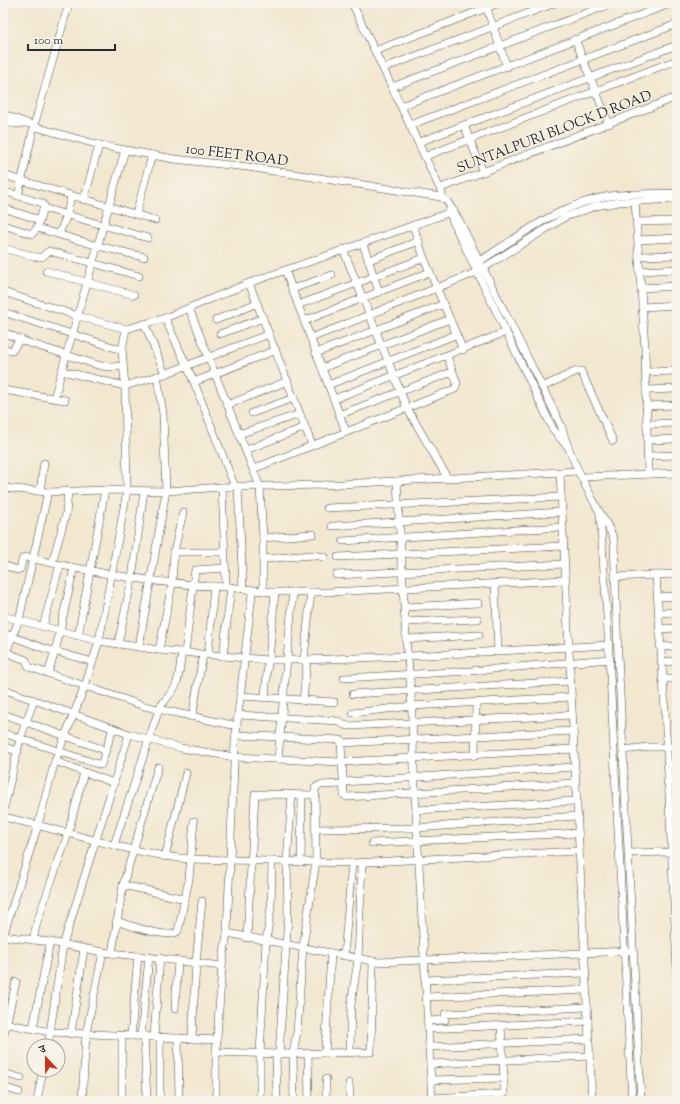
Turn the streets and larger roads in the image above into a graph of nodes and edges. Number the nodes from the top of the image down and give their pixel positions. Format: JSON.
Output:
{"nodes":[{"id":1,"x":70,"y":3,"type":"edge"},
{"id":2,"x":352,"y":3,"type":"edge"},
{"id":3,"x":359,"y":3,"type":"edge"},
{"id":4,"x":499,"y":3,"type":"edge"},
{"id":5,"x":555,"y":3,"type":"edge"},
{"id":6,"x":613,"y":3,"type":"edge"},
{"id":7,"x":672,"y":3,"type":"edge"},
{"id":8,"x":486,"y":5,"type":"edge"},
{"id":9,"x":356,"y":11,"type":"junction"},
{"id":10,"x":677,"y":24,"type":"edge"},
{"id":11,"x":493,"y":26,"type":"junction"},
{"id":12,"x":575,"y":39,"type":"junction"},
{"id":13,"x":677,"y":45,"type":"edge"},
{"id":14,"x":499,"y":46,"type":"junction"},
{"id":15,"x":375,"y":51,"type":"junction"},
{"id":16,"x":583,"y":60,"type":"junction"},
{"id":17,"x":677,"y":60,"type":"edge"},
{"id":18,"x":507,"y":67,"type":"junction"},
{"id":19,"x":384,"y":68,"type":"junction"},
{"id":20,"x":590,"y":78,"type":"junction"},
{"id":21,"x":392,"y":87,"type":"junction"},
{"id":22,"x":596,"y":92,"type":"junction"},
{"id":23,"x":677,"y":97,"type":"edge"},
{"id":24,"x":401,"y":106,"type":"junction"},
{"id":25,"x":3,"y":114,"type":"edge"},
{"id":26,"x":3,"y":121,"type":"edge"},
{"id":27,"x":26,"y":123,"type":"junction"},
{"id":28,"x":609,"y":124,"type":"junction"},
{"id":29,"x":410,"y":125,"type":"junction"},
{"id":30,"x":464,"y":125,"type":"junction"},
{"id":31,"x":34,"y":126,"type":"junction"},
{"id":32,"x":470,"y":140,"type":"junction"},
{"id":33,"x":419,"y":142,"type":"junction"},
{"id":34,"x":99,"y":145,"type":"junction"},
{"id":35,"x":125,"y":150,"type":"junction"},
{"id":36,"x":152,"y":155,"type":"junction"},
{"id":37,"x":426,"y":156,"type":"junction"},
{"id":38,"x":482,"y":172,"type":"junction"},
{"id":39,"x":3,"y":175,"type":"edge"},
{"id":40,"x":21,"y":181,"type":"junction"},
{"id":41,"x":441,"y":188,"type":"junction"},
{"id":42,"x":3,"y":191,"type":"edge"},
{"id":43,"x":677,"y":193,"type":"edge"},
{"id":44,"x":18,"y":196,"type":"junction"},
{"id":45,"x":71,"y":196,"type":"junction"},
{"id":46,"x":446,"y":199,"type":"junction"},
{"id":47,"x":677,"y":199,"type":"edge"},
{"id":48,"x":84,"y":200,"type":"junction"},
{"id":49,"x":635,"y":201,"type":"junction"},
{"id":50,"x":109,"y":207,"type":"junction"},
{"id":51,"x":3,"y":208,"type":"edge"},
{"id":52,"x":43,"y":208,"type":"junction"},
{"id":53,"x":452,"y":212,"type":"junction"},
{"id":54,"x":136,"y":214,"type":"junction"},
{"id":55,"x":67,"y":215,"type":"junction"},
{"id":56,"x":40,"y":220,"type":"junction"},
{"id":57,"x":155,"y":220,"type":"dead end"},
{"id":58,"x":677,"y":220,"type":"edge"},
{"id":59,"x":637,"y":222,"type":"junction"},
{"id":60,"x":3,"y":225,"type":"edge"},
{"id":61,"x":413,"y":225,"type":"junction"},
{"id":62,"x":104,"y":226,"type":"junction"},
{"id":63,"x":38,"y":228,"type":"junction"},
{"id":64,"x":59,"y":234,"type":"junction"},
{"id":65,"x":148,"y":238,"type":"dead end"},
{"id":66,"x":677,"y":238,"type":"edge"},
{"id":67,"x":638,"y":240,"type":"junction"},
{"id":68,"x":418,"y":241,"type":"junction"},
{"id":69,"x":363,"y":244,"type":"junction"},
{"id":70,"x":98,"y":246,"type":"junction"},
{"id":71,"x":3,"y":248,"type":"edge"},
{"id":72,"x":343,"y":249,"type":"junction"},
{"id":73,"x":677,"y":254,"type":"edge"},
{"id":74,"x":639,"y":256,"type":"junction"},
{"id":75,"x":144,"y":257,"type":"dead end"},
{"id":76,"x":424,"y":258,"type":"junction"},
{"id":77,"x":369,"y":260,"type":"junction"},
{"id":78,"x":94,"y":263,"type":"junction"},
{"id":79,"x":478,"y":267,"type":"junction"},
{"id":80,"x":677,"y":269,"type":"edge"},
{"id":81,"x":285,"y":270,"type":"junction"},
{"id":82,"x":46,"y":271,"type":"dead end"},
{"id":83,"x":640,"y":271,"type":"junction"},
{"id":84,"x":430,"y":272,"type":"junction"},
{"id":85,"x":332,"y":275,"type":"dead end"},
{"id":86,"x":139,"y":276,"type":"dead end"},
{"id":87,"x":374,"y":276,"type":"junction"},
{"id":88,"x":88,"y":282,"type":"junction"},
{"id":89,"x":356,"y":283,"type":"junction"},
{"id":90,"x":249,"y":284,"type":"junction"},
{"id":91,"x":677,"y":286,"type":"edge"},
{"id":92,"x":437,"y":288,"type":"junction"},
{"id":93,"x":641,"y":288,"type":"junction"},
{"id":94,"x":292,"y":290,"type":"junction"},
{"id":95,"x":3,"y":292,"type":"edge"},
{"id":96,"x":379,"y":292,"type":"junction"},
{"id":97,"x":134,"y":295,"type":"dead end"},
{"id":98,"x":362,"y":298,"type":"junction"},
{"id":99,"x":257,"y":303,"type":"junction"},
{"id":100,"x":444,"y":304,"type":"junction"},
{"id":101,"x":298,"y":305,"type":"junction"},
{"id":102,"x":677,"y":305,"type":"edge"},
{"id":103,"x":642,"y":307,"type":"junction"},
{"id":104,"x":189,"y":308,"type":"junction"},
{"id":105,"x":3,"y":312,"type":"edge"},
{"id":106,"x":78,"y":316,"type":"junction"},
{"id":107,"x":369,"y":316,"type":"junction"},
{"id":108,"x":164,"y":318,"type":"junction"},
{"id":109,"x":263,"y":318,"type":"junction"},
{"id":110,"x":450,"y":319,"type":"junction"},
{"id":111,"x":216,"y":320,"type":"dead end"},
{"id":112,"x":304,"y":320,"type":"junction"},
{"id":113,"x":145,"y":325,"type":"junction"},
{"id":114,"x":126,"y":329,"type":"junction"},
{"id":115,"x":375,"y":330,"type":"junction"},
{"id":116,"x":3,"y":332,"type":"edge"},
{"id":117,"x":506,"y":332,"type":"junction"},
{"id":118,"x":220,"y":334,"type":"dead end"},
{"id":119,"x":269,"y":334,"type":"junction"},
{"id":120,"x":73,"y":335,"type":"junction"},
{"id":121,"x":455,"y":335,"type":"junction"},
{"id":122,"x":310,"y":338,"type":"junction"},
{"id":123,"x":20,"y":339,"type":"junction"},
{"id":124,"x":382,"y":346,"type":"junction"},
{"id":125,"x":3,"y":348,"type":"edge"},
{"id":126,"x":122,"y":350,"type":"junction"},
{"id":127,"x":276,"y":350,"type":"junction"},
{"id":128,"x":463,"y":350,"type":"junction"},
{"id":129,"x":316,"y":353,"type":"junction"},
{"id":130,"x":67,"y":355,"type":"junction"},
{"id":131,"x":209,"y":356,"type":"junction"},
{"id":132,"x":447,"y":356,"type":"junction"},
{"id":133,"x":388,"y":362,"type":"junction"},
{"id":134,"x":122,"y":366,"type":"junction"},
{"id":135,"x":185,"y":366,"type":"junction"},
{"id":136,"x":322,"y":368,"type":"junction"},
{"id":137,"x":62,"y":371,"type":"junction"},
{"id":138,"x":677,"y":371,"type":"edge"},
{"id":139,"x":452,"y":372,"type":"junction"},
{"id":140,"x":645,"y":372,"type":"junction"},
{"id":141,"x":165,"y":374,"type":"junction"},
{"id":142,"x":216,"y":374,"type":"junction"},
{"id":143,"x":157,"y":376,"type":"junction"},
{"id":144,"x":394,"y":376,"type":"junction"},
{"id":145,"x":288,"y":381,"type":"junction"},
{"id":146,"x":194,"y":382,"type":"junction"},
{"id":147,"x":328,"y":385,"type":"junction"},
{"id":148,"x":125,"y":386,"type":"junction"},
{"id":149,"x":542,"y":387,"type":"junction"},
{"id":150,"x":677,"y":389,"type":"edge"},
{"id":151,"x":3,"y":390,"type":"edge"},
{"id":152,"x":646,"y":390,"type":"junction"},
{"id":153,"x":400,"y":391,"type":"junction"},
{"id":154,"x":54,"y":398,"type":"junction"},
{"id":155,"x":294,"y":398,"type":"junction"},
{"id":156,"x":334,"y":399,"type":"junction"},
{"id":157,"x":65,"y":400,"type":"dead end"},
{"id":158,"x":227,"y":404,"type":"junction"},
{"id":159,"x":677,"y":405,"type":"edge"},
{"id":160,"x":646,"y":406,"type":"junction"},
{"id":161,"x":407,"y":408,"type":"junction"},
{"id":162,"x":252,"y":413,"type":"dead end"},
{"id":163,"x":300,"y":414,"type":"junction"},
{"id":164,"x":339,"y":415,"type":"junction"},
{"id":165,"x":677,"y":423,"type":"edge"},
{"id":166,"x":647,"y":424,"type":"junction"},
{"id":167,"x":305,"y":427,"type":"junction"},
{"id":168,"x":346,"y":432,"type":"junction"},
{"id":169,"x":239,"y":434,"type":"junction"},
{"id":170,"x":677,"y":439,"type":"edge"},
{"id":171,"x":647,"y":440,"type":"junction"},
{"id":172,"x":613,"y":441,"type":"dead end"},
{"id":173,"x":312,"y":444,"type":"junction"},
{"id":174,"x":566,"y":445,"type":"junction"},
{"id":175,"x":246,"y":450,"type":"junction"},
{"id":176,"x":677,"y":455,"type":"edge"},
{"id":177,"x":647,"y":456,"type":"junction"},
{"id":178,"x":44,"y":463,"type":"dead end"},
{"id":179,"x":253,"y":469,"type":"junction"},
{"id":180,"x":560,"y":473,"type":"junction"},
{"id":181,"x":677,"y":473,"type":"edge"},
{"id":182,"x":580,"y":474,"type":"junction"},
{"id":183,"x":648,"y":474,"type":"junction"},
{"id":184,"x":448,"y":479,"type":"junction"},
{"id":185,"x":398,"y":482,"type":"junction"},
{"id":186,"x":222,"y":487,"type":"junction"},
{"id":187,"x":237,"y":487,"type":"junction"},
{"id":188,"x":260,"y":487,"type":"junction"},
{"id":189,"x":3,"y":488,"type":"edge"},
{"id":190,"x":105,"y":490,"type":"junction"},
{"id":191,"x":127,"y":491,"type":"junction"},
{"id":192,"x":144,"y":491,"type":"junction"},
{"id":193,"x":166,"y":491,"type":"junction"},
{"id":194,"x":44,"y":492,"type":"junction"},
{"id":195,"x":68,"y":492,"type":"junction"},
{"id":196,"x":561,"y":497,"type":"junction"},
{"id":197,"x":399,"y":504,"type":"junction"},
{"id":198,"x":327,"y":508,"type":"dead end"},
{"id":199,"x":183,"y":512,"type":"dead end"},
{"id":200,"x":562,"y":512,"type":"junction"},
{"id":201,"x":599,"y":512,"type":"junction"},
{"id":202,"x":400,"y":522,"type":"junction"},
{"id":203,"x":332,"y":526,"type":"dead end"},
{"id":204,"x":562,"y":528,"type":"junction"},
{"id":205,"x":313,"y":534,"type":"dead end"},
{"id":206,"x":400,"y":537,"type":"junction"},
{"id":207,"x":263,"y":538,"type":"junction"},
{"id":208,"x":343,"y":541,"type":"dead end"},
{"id":209,"x":563,"y":546,"type":"junction"},
{"id":210,"x":174,"y":552,"type":"junction"},
{"id":211,"x":224,"y":552,"type":"junction"},
{"id":212,"x":401,"y":553,"type":"junction"},
{"id":213,"x":325,"y":557,"type":"dead end"},
{"id":214,"x":338,"y":558,"type":"dead end"},
{"id":215,"x":34,"y":559,"type":"junction"},
{"id":216,"x":263,"y":559,"type":"junction"},
{"id":217,"x":52,"y":563,"type":"junction"},
{"id":218,"x":564,"y":564,"type":"junction"},
{"id":219,"x":3,"y":565,"type":"edge"},
{"id":220,"x":60,"y":565,"type":"junction"},
{"id":221,"x":74,"y":568,"type":"junction"},
{"id":222,"x":225,"y":568,"type":"junction"},
{"id":223,"x":402,"y":570,"type":"junction"},
{"id":224,"x":90,"y":572,"type":"junction"},
{"id":225,"x":677,"y":574,"type":"edge"},
{"id":226,"x":112,"y":575,"type":"junction"},
{"id":227,"x":336,"y":575,"type":"dead end"},
{"id":228,"x":656,"y":575,"type":"junction"},
{"id":229,"x":614,"y":577,"type":"junction"},
{"id":230,"x":132,"y":578,"type":"junction"},
{"id":231,"x":150,"y":580,"type":"junction"},
{"id":232,"x":565,"y":580,"type":"junction"},
{"id":233,"x":495,"y":583,"type":"junction"},
{"id":234,"x":172,"y":584,"type":"junction"},
{"id":235,"x":194,"y":585,"type":"junction"},
{"id":236,"x":214,"y":586,"type":"junction"},
{"id":237,"x":229,"y":587,"type":"junction"},
{"id":238,"x":403,"y":588,"type":"junction"},
{"id":239,"x":247,"y":589,"type":"junction"},
{"id":240,"x":263,"y":590,"type":"junction"},
{"id":241,"x":275,"y":592,"type":"junction"},
{"id":242,"x":293,"y":592,"type":"junction"},
{"id":243,"x":311,"y":592,"type":"junction"},
{"id":244,"x":677,"y":596,"type":"edge"},
{"id":245,"x":657,"y":597,"type":"junction"},
{"id":246,"x":478,"y":602,"type":"dead end"},
{"id":247,"x":405,"y":607,"type":"junction"},
{"id":248,"x":677,"y":612,"type":"edge"},
{"id":249,"x":658,"y":613,"type":"junction"},
{"id":250,"x":3,"y":616,"type":"edge"},
{"id":251,"x":478,"y":619,"type":"dead end"},
{"id":252,"x":19,"y":620,"type":"junction"},
{"id":253,"x":405,"y":622,"type":"junction"},
{"id":254,"x":43,"y":626,"type":"junction"},
{"id":255,"x":677,"y":628,"type":"edge"},
{"id":256,"x":658,"y":629,"type":"junction"},
{"id":257,"x":60,"y":631,"type":"junction"},
{"id":258,"x":3,"y":633,"type":"edge"},
{"id":259,"x":479,"y":635,"type":"dead end"},
{"id":260,"x":78,"y":636,"type":"junction"},
{"id":261,"x":13,"y":637,"type":"junction"},
{"id":262,"x":406,"y":639,"type":"junction"},
{"id":263,"x":99,"y":641,"type":"junction"},
{"id":264,"x":118,"y":644,"type":"junction"},
{"id":265,"x":609,"y":645,"type":"junction"},
{"id":266,"x":677,"y":646,"type":"edge"},
{"id":267,"x":139,"y":647,"type":"junction"},
{"id":268,"x":660,"y":647,"type":"junction"},
{"id":269,"x":568,"y":649,"type":"junction"},
{"id":270,"x":159,"y":650,"type":"junction"},
{"id":271,"x":5,"y":652,"type":"edge"},
{"id":272,"x":55,"y":652,"type":"junction"},
{"id":273,"x":498,"y":652,"type":"junction"},
{"id":274,"x":184,"y":653,"type":"junction"},
{"id":275,"x":206,"y":655,"type":"junction"},
{"id":276,"x":223,"y":656,"type":"junction"},
{"id":277,"x":409,"y":656,"type":"junction"},
{"id":278,"x":244,"y":658,"type":"junction"},
{"id":279,"x":610,"y":659,"type":"junction"},
{"id":280,"x":3,"y":660,"type":"edge"},
{"id":281,"x":268,"y":660,"type":"junction"},
{"id":282,"x":288,"y":660,"type":"junction"},
{"id":283,"x":306,"y":660,"type":"junction"},
{"id":284,"x":677,"y":661,"type":"edge"},
{"id":285,"x":93,"y":662,"type":"junction"},
{"id":286,"x":661,"y":662,"type":"junction"},
{"id":287,"x":569,"y":663,"type":"junction"},
{"id":288,"x":48,"y":673,"type":"junction"},
{"id":289,"x":410,"y":673,"type":"junction"},
{"id":290,"x":344,"y":678,"type":"dead end"},
{"id":291,"x":677,"y":678,"type":"edge"},
{"id":292,"x":662,"y":680,"type":"junction"},
{"id":293,"x":570,"y":681,"type":"junction"},
{"id":294,"x":85,"y":686,"type":"junction"},
{"id":295,"x":3,"y":688,"type":"edge"},
{"id":296,"x":411,"y":691,"type":"junction"},
{"id":297,"x":353,"y":694,"type":"dead end"},
{"id":298,"x":240,"y":696,"type":"junction"},
{"id":299,"x":265,"y":697,"type":"junction"},
{"id":300,"x":571,"y":697,"type":"junction"},
{"id":301,"x":34,"y":700,"type":"junction"},
{"id":302,"x":283,"y":700,"type":"junction"},
{"id":303,"x":303,"y":701,"type":"junction"},
{"id":304,"x":334,"y":702,"type":"dead end"},
{"id":305,"x":476,"y":703,"type":"junction"},
{"id":306,"x":412,"y":706,"type":"junction"},
{"id":307,"x":159,"y":709,"type":"junction"},
{"id":308,"x":353,"y":713,"type":"dead end"},
{"id":309,"x":3,"y":714,"type":"edge"},
{"id":310,"x":73,"y":714,"type":"junction"},
{"id":311,"x":238,"y":715,"type":"junction"},
{"id":312,"x":572,"y":715,"type":"junction"},
{"id":313,"x":192,"y":717,"type":"junction"},
{"id":314,"x":282,"y":718,"type":"junction"},
{"id":315,"x":475,"y":720,"type":"junction"},
{"id":316,"x":27,"y":723,"type":"junction"},
{"id":317,"x":412,"y":723,"type":"junction"},
{"id":318,"x":344,"y":725,"type":"junction"},
{"id":319,"x":237,"y":726,"type":"junction"},
{"id":320,"x":113,"y":728,"type":"junction"},
{"id":321,"x":572,"y":731,"type":"junction"},
{"id":322,"x":3,"y":733,"type":"edge"},
{"id":323,"x":129,"y":734,"type":"junction"},
{"id":324,"x":236,"y":735,"type":"junction"},
{"id":325,"x":475,"y":736,"type":"junction"},
{"id":326,"x":64,"y":737,"type":"junction"},
{"id":327,"x":279,"y":738,"type":"junction"},
{"id":328,"x":413,"y":738,"type":"junction"},
{"id":329,"x":20,"y":739,"type":"junction"},
{"id":330,"x":150,"y":739,"type":"junction"},
{"id":331,"x":341,"y":741,"type":"junction"},
{"id":332,"x":3,"y":746,"type":"edge"},
{"id":333,"x":677,"y":747,"type":"edge"},
{"id":334,"x":666,"y":748,"type":"junction"},
{"id":335,"x":573,"y":749,"type":"junction"},
{"id":336,"x":105,"y":750,"type":"junction"},
{"id":337,"x":623,"y":750,"type":"junction"},
{"id":338,"x":18,"y":752,"type":"junction"},
{"id":339,"x":58,"y":752,"type":"junction"},
{"id":340,"x":475,"y":756,"type":"junction"},
{"id":341,"x":235,"y":757,"type":"junction"},
{"id":342,"x":415,"y":758,"type":"junction"},
{"id":343,"x":278,"y":759,"type":"junction"},
{"id":344,"x":55,"y":761,"type":"junction"},
{"id":345,"x":342,"y":762,"type":"junction"},
{"id":346,"x":677,"y":764,"type":"edge"},
{"id":347,"x":667,"y":765,"type":"junction"},
{"id":348,"x":158,"y":767,"type":"dead end"},
{"id":349,"x":574,"y":767,"type":"junction"},
{"id":350,"x":84,"y":772,"type":"junction"},
{"id":351,"x":186,"y":773,"type":"dead end"},
{"id":352,"x":414,"y":777,"type":"junction"},
{"id":353,"x":677,"y":781,"type":"edge"},
{"id":354,"x":668,"y":782,"type":"junction"},
{"id":355,"x":114,"y":783,"type":"junction"},
{"id":356,"x":344,"y":783,"type":"junction"},
{"id":357,"x":575,"y":784,"type":"junction"},
{"id":358,"x":415,"y":793,"type":"junction"},
{"id":359,"x":292,"y":794,"type":"junction"},
{"id":360,"x":302,"y":794,"type":"junction"},
{"id":361,"x":316,"y":795,"type":"junction"},
{"id":362,"x":576,"y":801,"type":"junction"},
{"id":363,"x":416,"y":810,"type":"junction"},
{"id":364,"x":3,"y":812,"type":"edge"},
{"id":365,"x":669,"y":813,"type":"junction"},
{"id":366,"x":677,"y":813,"type":"edge"},
{"id":367,"x":577,"y":816,"type":"junction"},
{"id":368,"x":3,"y":818,"type":"edge"},
{"id":369,"x":194,"y":821,"type":"dead end"},
{"id":370,"x":38,"y":825,"type":"junction"},
{"id":371,"x":417,"y":828,"type":"junction"},
{"id":372,"x":316,"y":829,"type":"junction"},
{"id":373,"x":673,"y":831,"type":"edge"},
{"id":374,"x":578,"y":833,"type":"junction"},
{"id":375,"x":68,"y":834,"type":"junction"},
{"id":376,"x":96,"y":841,"type":"junction"},
{"id":377,"x":417,"y":841,"type":"junction"},
{"id":378,"x":372,"y":843,"type":"dead end"},
{"id":379,"x":114,"y":845,"type":"junction"},
{"id":380,"x":133,"y":849,"type":"junction"},
{"id":381,"x":673,"y":850,"type":"edge"},
{"id":382,"x":578,"y":851,"type":"junction"},
{"id":383,"x":628,"y":854,"type":"junction"},
{"id":384,"x":165,"y":857,"type":"junction"},
{"id":385,"x":189,"y":859,"type":"junction"},
{"id":386,"x":231,"y":859,"type":"junction"},
{"id":387,"x":253,"y":860,"type":"junction"},
{"id":388,"x":418,"y":860,"type":"junction"},
{"id":389,"x":272,"y":861,"type":"junction"},
{"id":390,"x":316,"y":861,"type":"junction"},
{"id":391,"x":287,"y":862,"type":"junction"},
{"id":392,"x":301,"y":862,"type":"junction"},
{"id":393,"x":362,"y":862,"type":"junction"},
{"id":394,"x":352,"y":863,"type":"junction"},
{"id":395,"x":674,"y":867,"type":"edge"},
{"id":396,"x":675,"y":884,"type":"edge"},
{"id":397,"x":123,"y":885,"type":"junction"},
{"id":398,"x":185,"y":899,"type":"junction"},
{"id":399,"x":675,"y":900,"type":"edge"},
{"id":400,"x":202,"y":901,"type":"dead end"},
{"id":401,"x":676,"y":916,"type":"edge"},
{"id":402,"x":116,"y":921,"type":"junction"},
{"id":403,"x":227,"y":933,"type":"junction"},
{"id":404,"x":676,"y":933,"type":"edge"},
{"id":405,"x":3,"y":936,"type":"edge"},
{"id":406,"x":247,"y":938,"type":"junction"},
{"id":407,"x":33,"y":940,"type":"junction"},
{"id":408,"x":50,"y":942,"type":"junction"},
{"id":409,"x":266,"y":942,"type":"junction"},
{"id":410,"x":64,"y":945,"type":"junction"},
{"id":411,"x":286,"y":945,"type":"junction"},
{"id":412,"x":304,"y":947,"type":"junction"},
{"id":413,"x":84,"y":949,"type":"junction"},
{"id":414,"x":625,"y":951,"type":"junction"},
{"id":415,"x":633,"y":951,"type":"junction"},
{"id":416,"x":103,"y":952,"type":"junction"},
{"id":417,"x":676,"y":952,"type":"edge"},
{"id":418,"x":112,"y":953,"type":"junction"},
{"id":419,"x":331,"y":953,"type":"junction"},
{"id":420,"x":585,"y":953,"type":"junction"},
{"id":421,"x":138,"y":956,"type":"junction"},
{"id":422,"x":344,"y":956,"type":"junction"},
{"id":423,"x":149,"y":957,"type":"junction"},
{"id":424,"x":160,"y":958,"type":"junction"},
{"id":425,"x":358,"y":959,"type":"junction"},
{"id":426,"x":424,"y":960,"type":"junction"},
{"id":427,"x":178,"y":961,"type":"junction"},
{"id":428,"x":373,"y":961,"type":"junction"},
{"id":429,"x":196,"y":963,"type":"junction"},
{"id":430,"x":222,"y":966,"type":"junction"},
{"id":431,"x":677,"y":969,"type":"edge"},
{"id":432,"x":586,"y":973,"type":"junction"},
{"id":433,"x":425,"y":980,"type":"junction"},
{"id":434,"x":16,"y":982,"type":"dead end"},
{"id":435,"x":586,"y":990,"type":"junction"},
{"id":436,"x":426,"y":997,"type":"junction"},
{"id":437,"x":587,"y":1007,"type":"junction"},
{"id":438,"x":176,"y":1009,"type":"dead end"},
{"id":439,"x":428,"y":1021,"type":"junction"},
{"id":440,"x":588,"y":1021,"type":"junction"},
{"id":441,"x":5,"y":1023,"type":"edge"},
{"id":442,"x":500,"y":1026,"type":"junction"},
{"id":443,"x":33,"y":1028,"type":"junction"},
{"id":444,"x":428,"y":1030,"type":"junction"},
{"id":445,"x":51,"y":1032,"type":"junction"},
{"id":446,"x":71,"y":1034,"type":"junction"},
{"id":447,"x":86,"y":1034,"type":"junction"},
{"id":448,"x":122,"y":1035,"type":"junction"},
{"id":449,"x":131,"y":1036,"type":"junction"},
{"id":450,"x":143,"y":1036,"type":"junction"},
{"id":451,"x":157,"y":1037,"type":"junction"},
{"id":452,"x":3,"y":1038,"type":"edge"},
{"id":453,"x":50,"y":1038,"type":"edge"},
{"id":454,"x":178,"y":1038,"type":"junction"},
{"id":455,"x":192,"y":1039,"type":"junction"},
{"id":456,"x":589,"y":1039,"type":"junction"},
{"id":457,"x":217,"y":1040,"type":"junction"},
{"id":458,"x":500,"y":1043,"type":"junction"},
{"id":459,"x":429,"y":1047,"type":"junction"},
{"id":460,"x":216,"y":1052,"type":"junction"},
{"id":461,"x":308,"y":1052,"type":"junction"},
{"id":462,"x":293,"y":1053,"type":"junction"},
{"id":463,"x":325,"y":1053,"type":"junction"},
{"id":464,"x":350,"y":1053,"type":"junction"},
{"id":465,"x":260,"y":1054,"type":"junction"},
{"id":466,"x":278,"y":1054,"type":"junction"},
{"id":467,"x":590,"y":1056,"type":"junction"},
{"id":468,"x":503,"y":1060,"type":"junction"},
{"id":469,"x":430,"y":1064,"type":"junction"},
{"id":470,"x":3,"y":1073,"type":"edge"},
{"id":471,"x":21,"y":1078,"type":"dead end"},
{"id":472,"x":41,"y":1078,"type":"edge"},
{"id":473,"x":504,"y":1078,"type":"junction"},
{"id":474,"x":326,"y":1079,"type":"dead end"},
{"id":475,"x":431,"y":1080,"type":"junction"},
{"id":476,"x":349,"y":1083,"type":"dead end"},
{"id":477,"x":3,"y":1087,"type":"edge"},
{"id":478,"x":19,"y":1092,"type":"dead end"},
{"id":479,"x":504,"y":1098,"type":"edge"},
{"id":480,"x":432,"y":1100,"type":"edge"},
{"id":481,"x":37,"y":1101,"type":"edge"},
{"id":482,"x":82,"y":1101,"type":"edge"},
{"id":483,"x":122,"y":1101,"type":"edge"},
{"id":484,"x":146,"y":1101,"type":"edge"},
{"id":485,"x":160,"y":1101,"type":"edge"},
{"id":486,"x":179,"y":1101,"type":"edge"},
{"id":487,"x":216,"y":1101,"type":"edge"},
{"id":488,"x":260,"y":1101,"type":"edge"},
{"id":489,"x":277,"y":1101,"type":"edge"},
{"id":490,"x":294,"y":1101,"type":"edge"},
{"id":491,"x":309,"y":1101,"type":"edge"},
{"id":492,"x":326,"y":1101,"type":"edge"},
{"id":493,"x":350,"y":1101,"type":"edge"},
{"id":494,"x":592,"y":1101,"type":"edge"},
{"id":495,"x":632,"y":1101,"type":"edge"},
{"id":496,"x":641,"y":1101,"type":"edge"}],
"edges":[{"from":1,"to":31,"type":"street"},
{"from":2,"to":9,"type":"street"},
{"from":3,"to":9,"type":"street"},
{"from":4,"to":8,"type":"street"},
{"from":5,"to":11,"type":"street"},
{"from":6,"to":14,"type":"street"},
{"from":7,"to":12,"type":"street"},
{"from":8,"to":11,"type":"street"},
{"from":8,"to":15,"type":"street"},
{"from":9,"to":15,"type":"street"},
{"from":10,"to":16,"type":"street"},
{"from":11,"to":14,"type":"street"},
{"from":11,"to":19,"type":"street"},
{"from":12,"to":16,"type":"street"},
{"from":12,"to":18,"type":"street"},
{"from":13,"to":20,"type":"street"},
{"from":14,"to":18,"type":"street"},
{"from":14,"to":21,"type":"street"},
{"from":15,"to":19,"type":"street"},
{"from":16,"to":20,"type":"street"},
{"from":16,"to":29,"type":"street"},
{"from":17,"to":22,"type":"street"},
{"from":18,"to":24,"type":"street"},
{"from":19,"to":21,"type":"street"},
{"from":20,"to":22,"type":"street"},
{"from":20,"to":30,"type":"street"},
{"from":21,"to":24,"type":"street"},
{"from":22,"to":28,"type":"street"},
{"from":22,"to":32,"type":"street"},
{"from":23,"to":28,"type":"street","name":"SUNTALPURI BLOCK D ROAD"},
{"from":24,"to":29,"type":"street"},
{"from":25,"to":27,"type":"street","name":"100 FEET ROAD"},
{"from":26,"to":27,"type":"street","name":"100 FEET ROAD"},
{"from":27,"to":31,"type":"street","name":"100 FEET ROAD"},
{"from":28,"to":38,"type":"street","name":"SUNTALPURI BLOCK D ROAD"},
{"from":29,"to":33,"type":"street"},
{"from":30,"to":32,"type":"street"},
{"from":30,"to":33,"type":"street"},
{"from":31,"to":34,"type":"street","name":"100 FEET ROAD"},
{"from":31,"to":40,"type":"street"},
{"from":32,"to":37,"type":"street"},
{"from":32,"to":38,"type":"street"},
{"from":33,"to":37,"type":"street"},
{"from":34,"to":35,"type":"street","name":"100 FEET ROAD"},
{"from":34,"to":48,"type":"street"},
{"from":35,"to":36,"type":"street","name":"100 FEET ROAD"},
{"from":35,"to":50,"type":"street"},
{"from":36,"to":46,"type":"street","name":"100 FEET ROAD"},
{"from":36,"to":54,"type":"street"},
{"from":37,"to":41,"type":"street"},
{"from":38,"to":41,"type":"street","name":"SUNTALPURI BLOCK D ROAD"},
{"from":39,"to":40,"type":"street"},
{"from":40,"to":44,"type":"street"},
{"from":40,"to":45,"type":"street"},
{"from":41,"to":46,"type":"street"},
{"from":42,"to":44,"type":"street"},
{"from":43,"to":79,"type":"street"},
{"from":44,"to":52,"type":"street"},
{"from":45,"to":48,"type":"street"},
{"from":45,"to":55,"type":"street"},
{"from":46,"to":53,"type":"street"},
{"from":47,"to":49,"type":"street"},
{"from":48,"to":50,"type":"street"},
{"from":49,"to":59,"type":"street"},
{"from":49,"to":79,"type":"street"},
{"from":50,"to":54,"type":"street"},
{"from":50,"to":62,"type":"street"},
{"from":51,"to":56,"type":"street"},
{"from":52,"to":55,"type":"street"},
{"from":52,"to":56,"type":"street"},
{"from":53,"to":61,"type":"street"},
{"from":53,"to":79,"type":"street"},
{"from":54,"to":57,"type":"street"},
{"from":55,"to":62,"type":"street"},
{"from":55,"to":64,"type":"street"},
{"from":56,"to":63,"type":"street"},
{"from":58,"to":59,"type":"street"},
{"from":59,"to":67,"type":"street"},
{"from":60,"to":63,"type":"street"},
{"from":61,"to":68,"type":"street"},
{"from":61,"to":69,"type":"street"},
{"from":62,"to":65,"type":"street"},
{"from":62,"to":70,"type":"street"},
{"from":63,"to":64,"type":"street"},
{"from":64,"to":70,"type":"street"},
{"from":66,"to":67,"type":"street"},
{"from":67,"to":74,"type":"street"},
{"from":68,"to":76,"type":"street"},
{"from":68,"to":77,"type":"street"},
{"from":69,"to":72,"type":"street"},
{"from":69,"to":77,"type":"street"},
{"from":70,"to":75,"type":"street"},
{"from":70,"to":78,"type":"street"},
{"from":71,"to":78,"type":"street"},
{"from":72,"to":81,"type":"street"},
{"from":72,"to":89,"type":"street"},
{"from":73,"to":74,"type":"street"},
{"from":74,"to":83,"type":"street"},
{"from":76,"to":84,"type":"street"},
{"from":76,"to":87,"type":"street"},
{"from":77,"to":87,"type":"street"},
{"from":78,"to":86,"type":"street"},
{"from":78,"to":88,"type":"street"},
{"from":79,"to":92,"type":"street"},
{"from":79,"to":117,"type":"street"},
{"from":79,"to":149,"type":"street"},
{"from":80,"to":83,"type":"street"},
{"from":81,"to":90,"type":"street"},
{"from":81,"to":94,"type":"street"},
{"from":82,"to":88,"type":"street"},
{"from":83,"to":93,"type":"street"},
{"from":84,"to":92,"type":"street"},
{"from":84,"to":96,"type":"street"},
{"from":85,"to":94,"type":"street"},
{"from":87,"to":89,"type":"street"},
{"from":87,"to":96,"type":"street"},
{"from":88,"to":97,"type":"street"},
{"from":88,"to":106,"type":"street"},
{"from":89,"to":98,"type":"street"},
{"from":89,"to":101,"type":"street"},
{"from":90,"to":99,"type":"street"},
{"from":90,"to":104,"type":"street"},
{"from":91,"to":93,"type":"street"},
{"from":92,"to":100,"type":"street"},
{"from":92,"to":107,"type":"street"},
{"from":93,"to":103,"type":"street"},
{"from":94,"to":101,"type":"street"},
{"from":95,"to":106,"type":"street"},
{"from":96,"to":98,"type":"street"},
{"from":98,"to":107,"type":"street"},
{"from":98,"to":112,"type":"street"},
{"from":99,"to":109,"type":"street"},
{"from":99,"to":111,"type":"street"},
{"from":100,"to":110,"type":"street"},
{"from":100,"to":115,"type":"street"},
{"from":101,"to":112,"type":"street"},
{"from":102,"to":103,"type":"street"},
{"from":103,"to":140,"type":"street"},
{"from":104,"to":108,"type":"street"},
{"from":104,"to":131,"type":"street"},
{"from":105,"to":120,"type":"street"},
{"from":106,"to":114,"type":"street"},
{"from":106,"to":120,"type":"street"},
{"from":107,"to":115,"type":"street"},
{"from":107,"to":122,"type":"street"},
{"from":108,"to":113,"type":"street"},
{"from":108,"to":135,"type":"street"},
{"from":109,"to":118,"type":"street"},
{"from":109,"to":119,"type":"street"},
{"from":110,"to":121,"type":"street"},
{"from":110,"to":124,"type":"street"},
{"from":112,"to":122,"type":"street"},
{"from":113,"to":114,"type":"street"},
{"from":113,"to":141,"type":"street"},
{"from":114,"to":126,"type":"street"},
{"from":115,"to":124,"type":"street"},
{"from":115,"to":129,"type":"street"},
{"from":116,"to":123,"type":"street"},
{"from":117,"to":128,"type":"street"},
{"from":117,"to":174,"type":"street"},
{"from":119,"to":127,"type":"street"},
{"from":119,"to":131,"type":"street"},
{"from":120,"to":126,"type":"street"},
{"from":120,"to":130,"type":"street"},
{"from":121,"to":128,"type":"street"},
{"from":121,"to":133,"type":"street"},
{"from":122,"to":129,"type":"street"},
{"from":123,"to":125,"type":"street"},
{"from":123,"to":130,"type":"street"},
{"from":124,"to":133,"type":"street"},
{"from":124,"to":136,"type":"street"},
{"from":126,"to":134,"type":"street"},
{"from":127,"to":142,"type":"street"},
{"from":127,"to":145,"type":"street"},
{"from":128,"to":132,"type":"street"},
{"from":129,"to":136,"type":"street"},
{"from":130,"to":134,"type":"street"},
{"from":130,"to":137,"type":"street"},
{"from":131,"to":135,"type":"street"},
{"from":131,"to":142,"type":"street"},
{"from":132,"to":139,"type":"street"},
{"from":132,"to":144,"type":"street"},
{"from":133,"to":144,"type":"street"},
{"from":133,"to":147,"type":"street"},
{"from":134,"to":148,"type":"street"},
{"from":135,"to":141,"type":"street"},
{"from":135,"to":146,"type":"street"},
{"from":136,"to":147,"type":"street"},
{"from":137,"to":148,"type":"street"},
{"from":137,"to":154,"type":"street"},
{"from":138,"to":140,"type":"street"},
{"from":139,"to":153,"type":"street"},
{"from":139,"to":161,"type":"street"},
{"from":140,"to":152,"type":"street"},
{"from":141,"to":143,"type":"street"},
{"from":142,"to":146,"type":"street"},
{"from":142,"to":158,"type":"street"},
{"from":143,"to":148,"type":"street"},
{"from":143,"to":193,"type":"street"},
{"from":144,"to":153,"type":"street"},
{"from":144,"to":156,"type":"street"},
{"from":145,"to":155,"type":"street"},
{"from":145,"to":158,"type":"street"},
{"from":146,"to":187,"type":"street"},
{"from":147,"to":156,"type":"street"},
{"from":148,"to":191,"type":"street"},
{"from":149,"to":172,"type":"street"},
{"from":149,"to":174,"type":"street"},
{"from":150,"to":152,"type":"street"},
{"from":151,"to":154,"type":"street"},
{"from":152,"to":160,"type":"street"},
{"from":153,"to":161,"type":"street"},
{"from":153,"to":164,"type":"street"},
{"from":154,"to":157,"type":"street"},
{"from":155,"to":162,"type":"street"},
{"from":155,"to":163,"type":"street"},
{"from":156,"to":164,"type":"street"},
{"from":158,"to":169,"type":"street"},
{"from":159,"to":160,"type":"street"},
{"from":160,"to":166,"type":"street"},
{"from":161,"to":168,"type":"street"},
{"from":161,"to":184,"type":"street"},
{"from":163,"to":167,"type":"street"},
{"from":163,"to":169,"type":"street"},
{"from":164,"to":168,"type":"street"},
{"from":165,"to":166,"type":"street"},
{"from":166,"to":171,"type":"street"},
{"from":167,"to":173,"type":"street"},
{"from":167,"to":175,"type":"street"},
{"from":168,"to":173,"type":"street"},
{"from":169,"to":175,"type":"street"},
{"from":170,"to":171,"type":"street"},
{"from":171,"to":177,"type":"street"},
{"from":173,"to":179,"type":"street"},
{"from":174,"to":182,"type":"street"},
{"from":175,"to":179,"type":"street"},
{"from":176,"to":177,"type":"street"},
{"from":177,"to":183,"type":"street"},
{"from":178,"to":194,"type":"street"},
{"from":179,"to":188,"type":"street"},
{"from":180,"to":182,"type":"street"},
{"from":180,"to":184,"type":"street"},
{"from":180,"to":196,"type":"street"},
{"from":181,"to":183,"type":"street"},
{"from":182,"to":183,"type":"street"},
{"from":182,"to":201,"type":"street"},
{"from":184,"to":185,"type":"street"},
{"from":185,"to":188,"type":"street"},
{"from":185,"to":197,"type":"street"},
{"from":186,"to":187,"type":"street"},
{"from":186,"to":193,"type":"street"},
{"from":186,"to":211,"type":"street"},
{"from":187,"to":188,"type":"street"},
{"from":187,"to":239,"type":"street"},
{"from":188,"to":207,"type":"street"},
{"from":189,"to":194,"type":"street"},
{"from":190,"to":191,"type":"street"},
{"from":190,"to":195,"type":"street"},
{"from":190,"to":224,"type":"street"},
{"from":191,"to":192,"type":"street"},
{"from":191,"to":226,"type":"street"},
{"from":192,"to":193,"type":"street"},
{"from":192,"to":230,"type":"street"},
{"from":193,"to":231,"type":"street"},
{"from":194,"to":195,"type":"street"},
{"from":194,"to":215,"type":"street"},
{"from":195,"to":217,"type":"street"},
{"from":196,"to":197,"type":"street"},
{"from":196,"to":200,"type":"street"},
{"from":197,"to":198,"type":"street"},
{"from":197,"to":202,"type":"street"},
{"from":199,"to":210,"type":"street"},
{"from":200,"to":202,"type":"street"},
{"from":200,"to":204,"type":"street"},
{"from":201,"to":229,"type":"street"},
{"from":201,"to":265,"type":"street"},
{"from":202,"to":203,"type":"street"},
{"from":202,"to":206,"type":"street"},
{"from":204,"to":206,"type":"street"},
{"from":204,"to":209,"type":"street"},
{"from":205,"to":207,"type":"street"},
{"from":206,"to":208,"type":"street"},
{"from":206,"to":212,"type":"street"},
{"from":207,"to":216,"type":"street"},
{"from":209,"to":212,"type":"street"},
{"from":209,"to":218,"type":"street"},
{"from":210,"to":211,"type":"street"},
{"from":210,"to":234,"type":"street"},
{"from":211,"to":222,"type":"street"},
{"from":212,"to":214,"type":"street"},
{"from":212,"to":223,"type":"street"},
{"from":213,"to":216,"type":"street"},
{"from":215,"to":217,"type":"street"},
{"from":215,"to":219,"type":"street"},
{"from":215,"to":252,"type":"street"},
{"from":216,"to":240,"type":"street"},
{"from":217,"to":220,"type":"street"},
{"from":218,"to":223,"type":"street"},
{"from":218,"to":232,"type":"street"},
{"from":220,"to":221,"type":"street"},
{"from":220,"to":254,"type":"street"},
{"from":221,"to":224,"type":"street"},
{"from":221,"to":257,"type":"street"},
{"from":222,"to":235,"type":"street"},
{"from":222,"to":237,"type":"street"},
{"from":223,"to":227,"type":"street"},
{"from":223,"to":238,"type":"street"},
{"from":224,"to":226,"type":"street"},
{"from":224,"to":260,"type":"street"},
{"from":225,"to":228,"type":"street"},
{"from":226,"to":230,"type":"street"},
{"from":226,"to":263,"type":"street"},
{"from":228,"to":229,"type":"street"},
{"from":228,"to":245,"type":"street"},
{"from":229,"to":337,"type":"street"},
{"from":230,"to":231,"type":"street"},
{"from":230,"to":264,"type":"street"},
{"from":231,"to":234,"type":"street"},
{"from":231,"to":267,"type":"street"},
{"from":232,"to":233,"type":"street"},
{"from":232,"to":269,"type":"street"},
{"from":233,"to":238,"type":"street"},
{"from":233,"to":273,"type":"street"},
{"from":234,"to":235,"type":"street"},
{"from":234,"to":270,"type":"street"},
{"from":235,"to":236,"type":"street"},
{"from":235,"to":274,"type":"street"},
{"from":236,"to":237,"type":"street"},
{"from":236,"to":275,"type":"street"},
{"from":237,"to":239,"type":"street"},
{"from":237,"to":276,"type":"street"},
{"from":238,"to":243,"type":"street"},
{"from":238,"to":247,"type":"street"},
{"from":239,"to":240,"type":"street"},
{"from":239,"to":278,"type":"street"},
{"from":240,"to":241,"type":"street"},
{"from":241,"to":242,"type":"street"},
{"from":241,"to":281,"type":"street"},
{"from":242,"to":243,"type":"street"},
{"from":242,"to":282,"type":"street"},
{"from":243,"to":283,"type":"street"},
{"from":244,"to":245,"type":"street"},
{"from":245,"to":249,"type":"street"},
{"from":246,"to":247,"type":"street"},
{"from":247,"to":253,"type":"street"},
{"from":248,"to":249,"type":"street"},
{"from":249,"to":256,"type":"street"},
{"from":250,"to":252,"type":"street"},
{"from":251,"to":253,"type":"street"},
{"from":252,"to":254,"type":"street"},
{"from":252,"to":261,"type":"street"},
{"from":253,"to":262,"type":"street"},
{"from":254,"to":257,"type":"street"},
{"from":255,"to":256,"type":"street"},
{"from":256,"to":268,"type":"street"},
{"from":257,"to":260,"type":"street"},
{"from":257,"to":272,"type":"street"},
{"from":258,"to":261,"type":"street"},
{"from":259,"to":262,"type":"street"},
{"from":260,"to":263,"type":"street"},
{"from":261,"to":271,"type":"street"},
{"from":261,"to":272,"type":"street"},
{"from":262,"to":277,"type":"street"},
{"from":263,"to":264,"type":"street"},
{"from":263,"to":285,"type":"street"},
{"from":264,"to":267,"type":"street"},
{"from":265,"to":269,"type":"street"},
{"from":265,"to":279,"type":"street"},
{"from":266,"to":268,"type":"street"},
{"from":267,"to":270,"type":"street"},
{"from":268,"to":286,"type":"street"},
{"from":269,"to":273,"type":"street"},
{"from":269,"to":287,"type":"street"},
{"from":270,"to":274,"type":"street"},
{"from":271,"to":280,"type":"street"},
{"from":271,"to":288,"type":"street"},
{"from":272,"to":285,"type":"street"},
{"from":272,"to":288,"type":"street"},
{"from":273,"to":277,"type":"street"},
{"from":274,"to":275,"type":"street"},
{"from":274,"to":307,"type":"street"},
{"from":275,"to":276,"type":"street"},
{"from":275,"to":313,"type":"street"},
{"from":276,"to":278,"type":"street"},
{"from":277,"to":283,"type":"street"},
{"from":277,"to":289,"type":"street"},
{"from":278,"to":281,"type":"street"},
{"from":278,"to":298,"type":"street"},
{"from":279,"to":287,"type":"street"},
{"from":279,"to":414,"type":"street"},
{"from":281,"to":282,"type":"street"},
{"from":281,"to":299,"type":"street"},
{"from":282,"to":283,"type":"street"},
{"from":282,"to":302,"type":"street"},
{"from":283,"to":303,"type":"street"},
{"from":284,"to":286,"type":"street"},
{"from":285,"to":294,"type":"street"},
{"from":286,"to":292,"type":"street"},
{"from":287,"to":289,"type":"street"},
{"from":287,"to":293,"type":"street"},
{"from":288,"to":294,"type":"street"},
{"from":289,"to":290,"type":"street"},
{"from":289,"to":296,"type":"street"},
{"from":291,"to":292,"type":"street"},
{"from":292,"to":334,"type":"street"},
{"from":293,"to":296,"type":"street"},
{"from":293,"to":300,"type":"street"},
{"from":294,"to":307,"type":"street"},
{"from":294,"to":310,"type":"street"},
{"from":295,"to":301,"type":"street"},
{"from":296,"to":297,"type":"street"},
{"from":296,"to":306,"type":"street"},
{"from":298,"to":299,"type":"street"},
{"from":298,"to":311,"type":"street"},
{"from":299,"to":302,"type":"street"},
{"from":300,"to":305,"type":"street"},
{"from":300,"to":312,"type":"street"},
{"from":301,"to":310,"type":"street"},
{"from":301,"to":316,"type":"street"},
{"from":302,"to":303,"type":"street"},
{"from":302,"to":314,"type":"street"},
{"from":303,"to":304,"type":"street"},
{"from":305,"to":306,"type":"street"},
{"from":305,"to":315,"type":"street"},
{"from":306,"to":308,"type":"street"},
{"from":306,"to":317,"type":"street"},
{"from":307,"to":313,"type":"street"},
{"from":307,"to":330,"type":"street"},
{"from":309,"to":316,"type":"street"},
{"from":310,"to":320,"type":"street"},
{"from":310,"to":326,"type":"street"},
{"from":311,"to":314,"type":"street"},
{"from":311,"to":319,"type":"street"},
{"from":312,"to":315,"type":"street"},
{"from":312,"to":321,"type":"street"},
{"from":313,"to":319,"type":"street"},
{"from":314,"to":318,"type":"street"},
{"from":314,"to":327,"type":"street"},
{"from":315,"to":317,"type":"street"},
{"from":315,"to":325,"type":"street"},
{"from":316,"to":326,"type":"street"},
{"from":316,"to":329,"type":"street"},
{"from":317,"to":318,"type":"street"},
{"from":317,"to":328,"type":"street"},
{"from":318,"to":331,"type":"street"},
{"from":319,"to":324,"type":"street"},
{"from":320,"to":323,"type":"street"},
{"from":320,"to":336,"type":"street"},
{"from":321,"to":325,"type":"street"},
{"from":321,"to":335,"type":"street"},
{"from":322,"to":329,"type":"street"},
{"from":323,"to":330,"type":"street"},
{"from":323,"to":355,"type":"street"},
{"from":324,"to":327,"type":"street"},
{"from":324,"to":341,"type":"street"},
{"from":325,"to":328,"type":"street"},
{"from":325,"to":340,"type":"street"},
{"from":326,"to":336,"type":"street"},
{"from":326,"to":339,"type":"street"},
{"from":327,"to":331,"type":"street"},
{"from":327,"to":343,"type":"street"},
{"from":328,"to":331,"type":"street"},
{"from":328,"to":342,"type":"street"},
{"from":329,"to":338,"type":"street"},
{"from":329,"to":339,"type":"street"},
{"from":330,"to":341,"type":"street"},
{"from":330,"to":379,"type":"street"},
{"from":331,"to":345,"type":"street"},
{"from":332,"to":338,"type":"street"},
{"from":333,"to":334,"type":"street"},
{"from":334,"to":337,"type":"street"},
{"from":334,"to":347,"type":"street"},
{"from":335,"to":340,"type":"street"},
{"from":335,"to":349,"type":"street"},
{"from":336,"to":339,"type":"street"},
{"from":337,"to":383,"type":"street"},
{"from":338,"to":364,"type":"street"},
{"from":339,"to":344,"type":"street"},
{"from":340,"to":342,"type":"street"},
{"from":341,"to":343,"type":"street"},
{"from":341,"to":386,"type":"street"},
{"from":342,"to":345,"type":"street"},
{"from":342,"to":352,"type":"street"},
{"from":343,"to":345,"type":"street"},
{"from":344,"to":350,"type":"street"},
{"from":344,"to":370,"type":"street"},
{"from":345,"to":356,"type":"street"},
{"from":346,"to":347,"type":"street"},
{"from":347,"to":354,"type":"street"},
{"from":348,"to":380,"type":"street"},
{"from":349,"to":352,"type":"street"},
{"from":349,"to":357,"type":"street"},
{"from":350,"to":355,"type":"street"},
{"from":350,"to":375,"type":"street"},
{"from":351,"to":384,"type":"street"},
{"from":352,"to":356,"type":"street"},
{"from":352,"to":358,"type":"street"},
{"from":353,"to":354,"type":"street"},
{"from":354,"to":365,"type":"street"},
{"from":355,"to":376,"type":"street"},
{"from":356,"to":358,"type":"street"},
{"from":356,"to":361,"type":"street"},
{"from":357,"to":358,"type":"street"},
{"from":357,"to":362,"type":"street"},
{"from":358,"to":363,"type":"street"},
{"from":359,"to":360,"type":"street"},
{"from":359,"to":387,"type":"street"},
{"from":359,"to":391,"type":"street"},
{"from":360,"to":361,"type":"street"},
{"from":360,"to":392,"type":"street"},
{"from":361,"to":372,"type":"street"},
{"from":362,"to":363,"type":"street"},
{"from":362,"to":367,"type":"street"},
{"from":363,"to":371,"type":"street"},
{"from":365,"to":366,"type":"street"},
{"from":365,"to":373,"type":"street"},
{"from":367,"to":371,"type":"street"},
{"from":367,"to":374,"type":"street"},
{"from":368,"to":370,"type":"street"},
{"from":369,"to":385,"type":"street"},
{"from":370,"to":375,"type":"street"},
{"from":370,"to":405,"type":"street"},
{"from":371,"to":372,"type":"street"},
{"from":371,"to":377,"type":"street"},
{"from":372,"to":390,"type":"street"},
{"from":373,"to":381,"type":"street"},
{"from":374,"to":377,"type":"street"},
{"from":374,"to":382,"type":"street"},
{"from":375,"to":376,"type":"street"},
{"from":375,"to":407,"type":"street"},
{"from":376,"to":379,"type":"street"},
{"from":376,"to":410,"type":"street"},
{"from":377,"to":378,"type":"street"},
{"from":377,"to":388,"type":"street"},
{"from":379,"to":380,"type":"street"},
{"from":380,"to":384,"type":"street"},
{"from":380,"to":397,"type":"street"},
{"from":381,"to":383,"type":"street"},
{"from":381,"to":395,"type":"street"},
{"from":382,"to":388,"type":"street"},
{"from":382,"to":420,"type":"street"},
{"from":383,"to":415,"type":"street"},
{"from":384,"to":385,"type":"street"},
{"from":385,"to":386,"type":"street"},
{"from":385,"to":398,"type":"street"},
{"from":386,"to":387,"type":"street"},
{"from":386,"to":403,"type":"street"},
{"from":387,"to":389,"type":"street"},
{"from":387,"to":406,"type":"street"},
{"from":388,"to":393,"type":"street"},
{"from":388,"to":426,"type":"street"},
{"from":389,"to":391,"type":"street"},
{"from":389,"to":409,"type":"street"},
{"from":390,"to":392,"type":"street"},
{"from":390,"to":394,"type":"street"},
{"from":390,"to":412,"type":"street"},
{"from":391,"to":392,"type":"street"},
{"from":391,"to":411,"type":"street"},
{"from":393,"to":394,"type":"street"},
{"from":393,"to":425,"type":"street"},
{"from":394,"to":422,"type":"street"},
{"from":395,"to":396,"type":"street"},
{"from":396,"to":399,"type":"street"},
{"from":397,"to":398,"type":"street"},
{"from":397,"to":402,"type":"street"},
{"from":398,"to":402,"type":"street"},
{"from":399,"to":401,"type":"street"},
{"from":400,"to":429,"type":"street"},
{"from":401,"to":404,"type":"street"},
{"from":402,"to":418,"type":"street"},
{"from":403,"to":406,"type":"street"},
{"from":403,"to":430,"type":"street"},
{"from":404,"to":417,"type":"street"},
{"from":405,"to":407,"type":"street"},
{"from":406,"to":409,"type":"street"},
{"from":407,"to":408,"type":"street"},
{"from":408,"to":410,"type":"street"},
{"from":408,"to":443,"type":"street"},
{"from":409,"to":411,"type":"street"},
{"from":409,"to":465,"type":"street"},
{"from":410,"to":413,"type":"street"},
{"from":410,"to":445,"type":"street"},
{"from":411,"to":412,"type":"street"},
{"from":411,"to":466,"type":"street"},
{"from":412,"to":419,"type":"street"},
{"from":412,"to":462,"type":"street"},
{"from":413,"to":416,"type":"street"},
{"from":413,"to":446,"type":"street"},
{"from":414,"to":415,"type":"street"},
{"from":414,"to":420,"type":"street"},
{"from":414,"to":495,"type":"street"},
{"from":415,"to":496,"type":"street"},
{"from":416,"to":418,"type":"street"},
{"from":416,"to":447,"type":"street"},
{"from":417,"to":431,"type":"street"},
{"from":418,"to":421,"type":"street"},
{"from":419,"to":422,"type":"street"},
{"from":419,"to":463,"type":"street"},
{"from":420,"to":426,"type":"street"},
{"from":420,"to":432,"type":"street"},
{"from":421,"to":423,"type":"street"},
{"from":421,"to":449,"type":"street"},
{"from":422,"to":425,"type":"street"},
{"from":423,"to":424,"type":"street"},
{"from":423,"to":450,"type":"street"},
{"from":424,"to":427,"type":"street"},
{"from":424,"to":451,"type":"street"},
{"from":425,"to":428,"type":"street"},
{"from":425,"to":464,"type":"street"},
{"from":426,"to":428,"type":"street"},
{"from":426,"to":433,"type":"street"},
{"from":427,"to":429,"type":"street"},
{"from":427,"to":438,"type":"street"},
{"from":428,"to":464,"type":"street"},
{"from":429,"to":430,"type":"street"},
{"from":429,"to":455,"type":"street"},
{"from":430,"to":457,"type":"street"},
{"from":432,"to":433,"type":"street"},
{"from":432,"to":435,"type":"street"},
{"from":433,"to":436,"type":"street"},
{"from":434,"to":441,"type":"street"},
{"from":435,"to":436,"type":"street"},
{"from":435,"to":437,"type":"street"},
{"from":436,"to":439,"type":"street"},
{"from":437,"to":439,"type":"street"},
{"from":437,"to":440,"type":"street"},
{"from":439,"to":444,"type":"street"},
{"from":440,"to":442,"type":"street"},
{"from":440,"to":456,"type":"street"},
{"from":441,"to":443,"type":"street"},
{"from":441,"to":452,"type":"street"},
{"from":442,"to":444,"type":"street"},
{"from":442,"to":458,"type":"street"},
{"from":443,"to":445,"type":"street"},
{"from":444,"to":459,"type":"street"},
{"from":445,"to":446,"type":"street"},
{"from":445,"to":453,"type":"street"},
{"from":446,"to":447,"type":"street"},
{"from":447,"to":448,"type":"street"},
{"from":447,"to":482,"type":"street"},
{"from":448,"to":449,"type":"street"},
{"from":448,"to":483,"type":"street"},
{"from":449,"to":450,"type":"street"},
{"from":450,"to":451,"type":"street"},
{"from":450,"to":484,"type":"street"},
{"from":451,"to":454,"type":"street"},
{"from":451,"to":485,"type":"street"},
{"from":454,"to":455,"type":"street"},
{"from":454,"to":486,"type":"street"},
{"from":455,"to":457,"type":"street"},
{"from":456,"to":458,"type":"street"},
{"from":456,"to":467,"type":"street"},
{"from":457,"to":460,"type":"street"},
{"from":458,"to":459,"type":"street"},
{"from":458,"to":468,"type":"street"},
{"from":459,"to":469,"type":"street"},
{"from":460,"to":465,"type":"street"},
{"from":460,"to":487,"type":"street"},
{"from":461,"to":462,"type":"street"},
{"from":461,"to":463,"type":"street"},
{"from":461,"to":491,"type":"street"},
{"from":462,"to":466,"type":"street"},
{"from":462,"to":490,"type":"street"},
{"from":463,"to":464,"type":"street"},
{"from":465,"to":466,"type":"street"},
{"from":465,"to":488,"type":"street"},
{"from":466,"to":489,"type":"street"},
{"from":467,"to":468,"type":"street"},
{"from":467,"to":494,"type":"street"},
{"from":468,"to":469,"type":"street"},
{"from":468,"to":473,"type":"street"},
{"from":469,"to":475,"type":"street"},
{"from":470,"to":471,"type":"street"},
{"from":472,"to":481,"type":"street"},
{"from":473,"to":475,"type":"street"},
{"from":473,"to":479,"type":"street"},
{"from":474,"to":492,"type":"street"},
{"from":475,"to":480,"type":"street"},
{"from":476,"to":493,"type":"street"},
{"from":477,"to":478,"type":"street"},
{"from":479,"to":480,"type":"street"}]}
